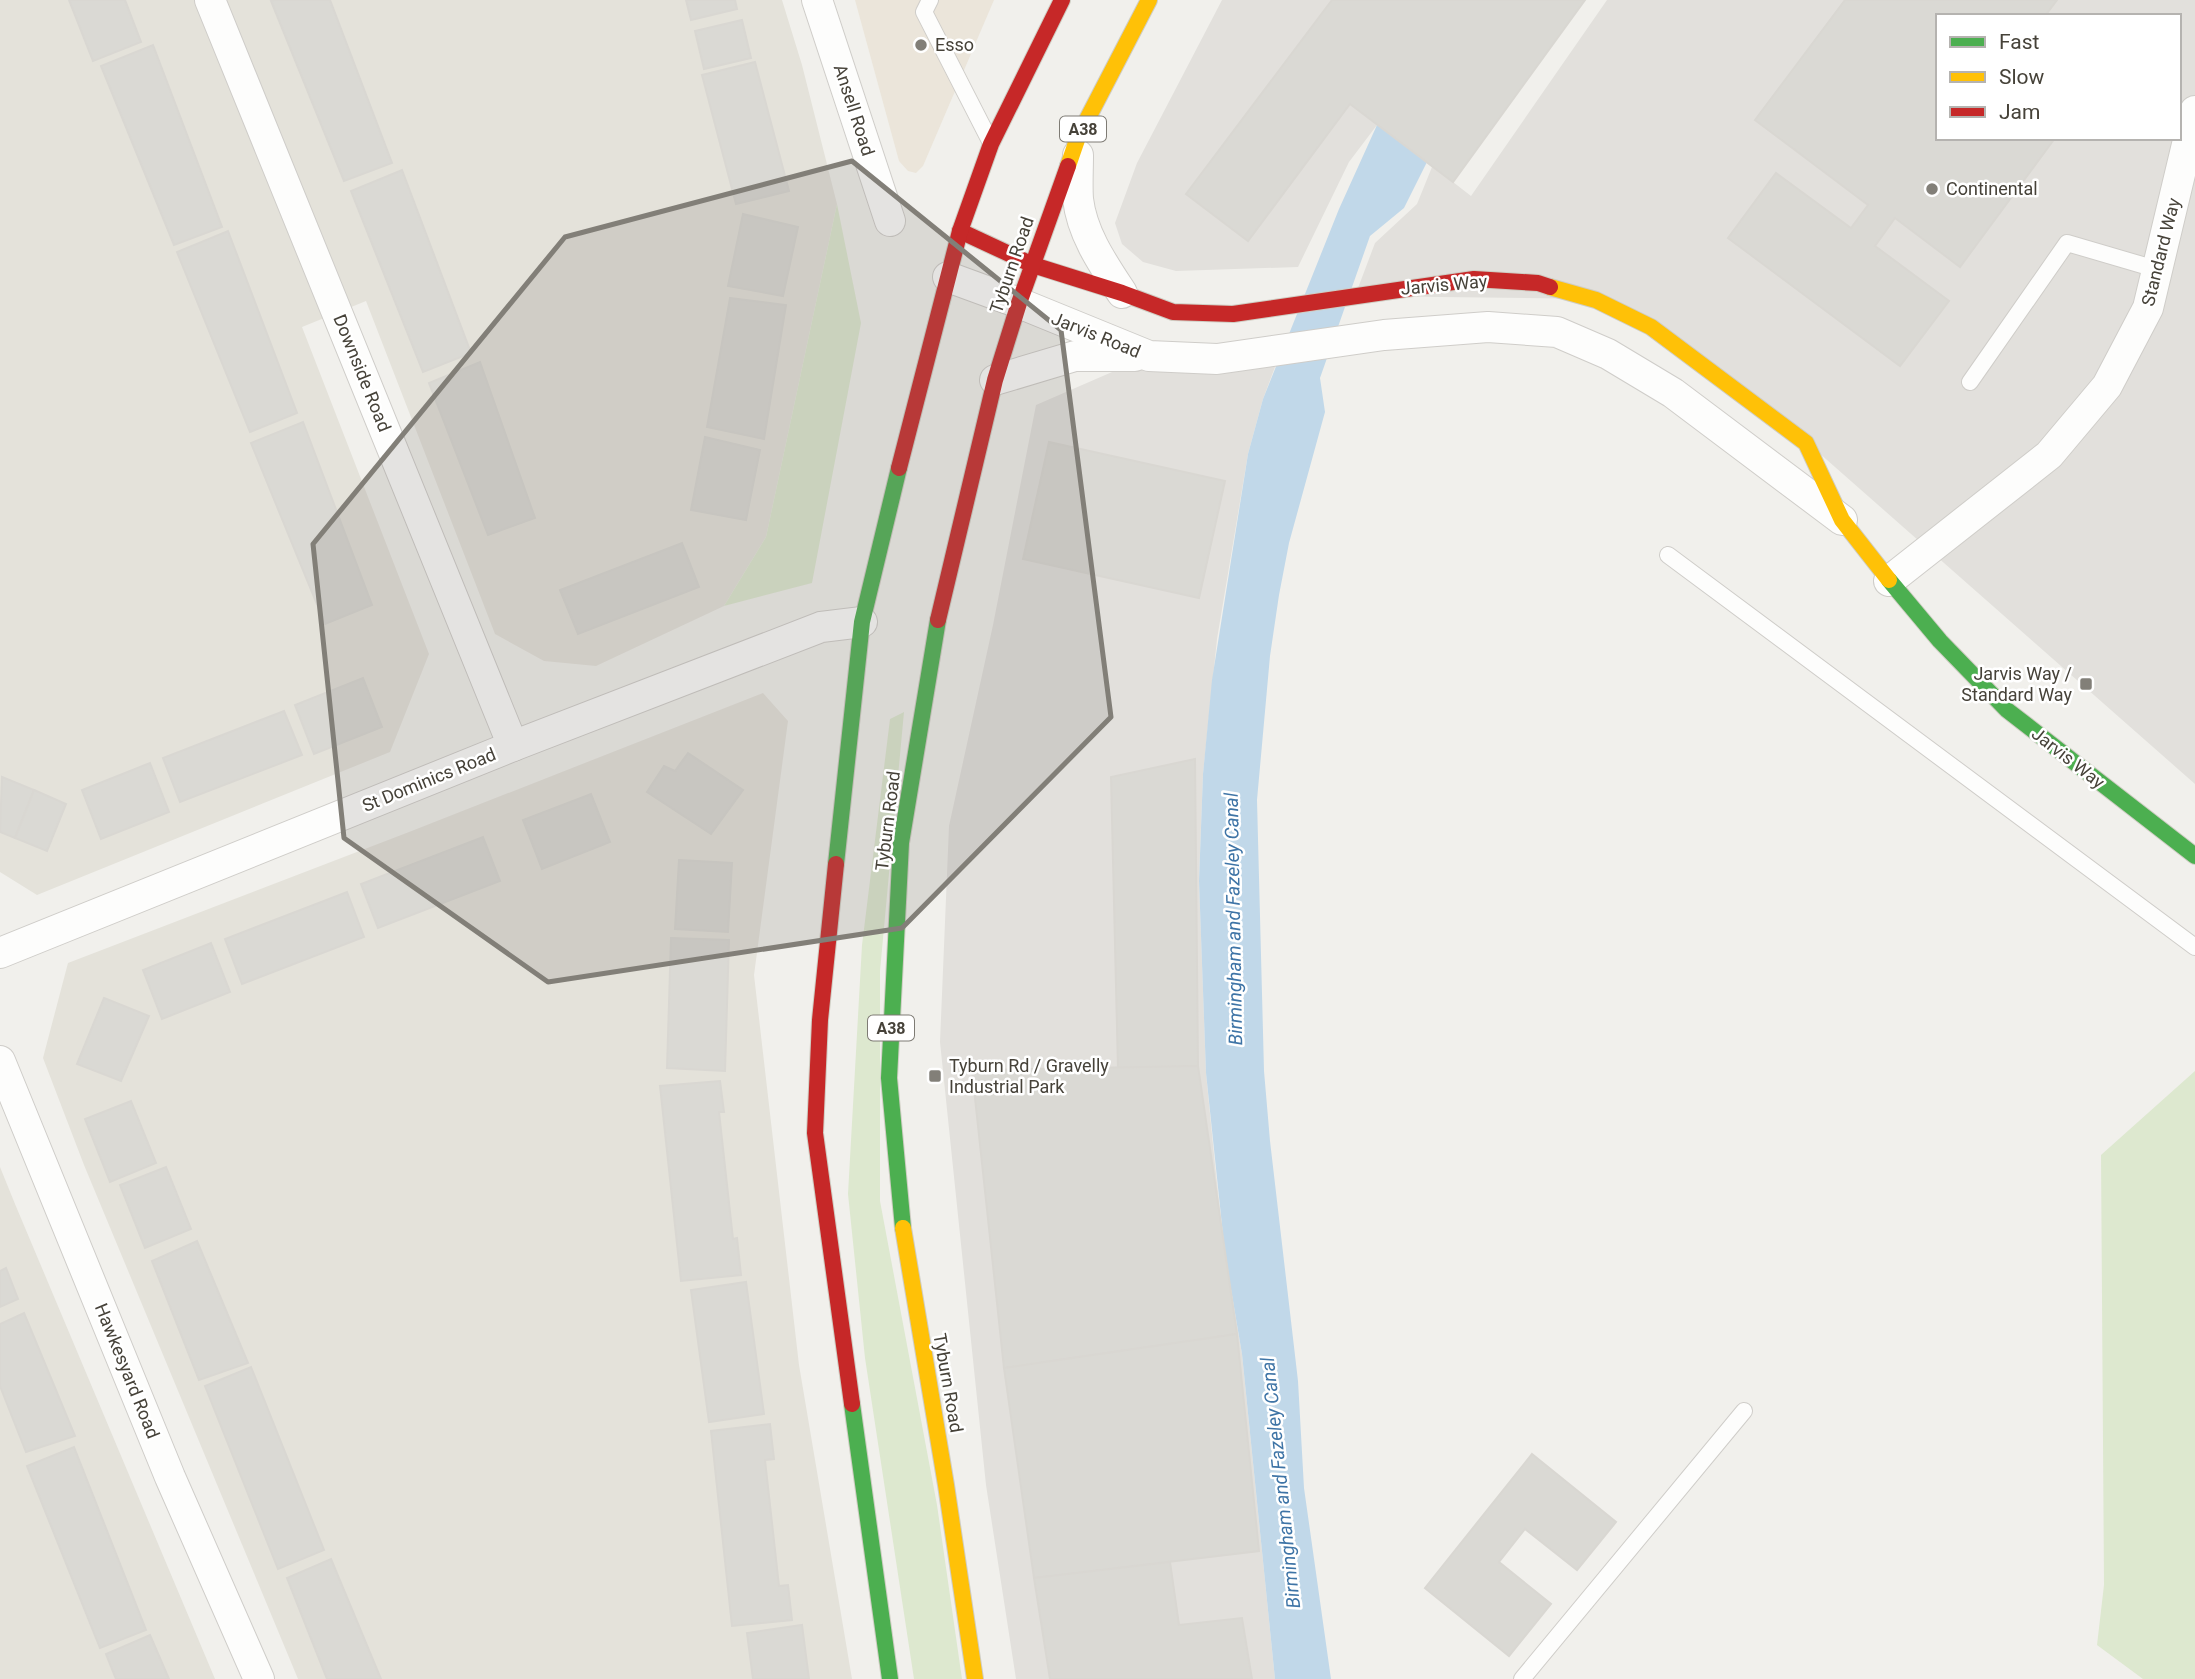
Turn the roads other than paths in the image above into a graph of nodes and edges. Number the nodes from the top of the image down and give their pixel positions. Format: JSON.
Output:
{"nodes":[{"id":1,"x":210,"y":0,"type":"edge"},
{"id":2,"x":817,"y":0,"type":"edge"},
{"id":3,"x":930,"y":0,"type":"edge"},
{"id":4,"x":1062,"y":0,"type":"edge"},
{"id":5,"x":1149,"y":0,"type":"edge"},
{"id":6,"x":2195,"y":111,"type":"edge"},
{"id":7,"x":1078,"y":137,"type":"junction"},
{"id":8,"x":991,"y":144,"type":"junction"},
{"id":9,"x":2188,"y":168,"type":"edge"},
{"id":10,"x":890,"y":220,"type":"dead end"},
{"id":11,"x":960,"y":231,"type":"junction"},
{"id":12,"x":1033,"y":265,"type":"junction"},
{"id":13,"x":2157,"y":269,"type":"junction"},
{"id":14,"x":948,"y":277,"type":"junction"},
{"id":15,"x":1122,"y":293,"type":"junction"},
{"id":16,"x":1019,"y":303,"type":"junction"},
{"id":17,"x":1149,"y":356,"type":"junction"},
{"id":18,"x":1217,"y":359,"type":"joint"},
{"id":19,"x":995,"y":380,"type":"junction"},
{"id":20,"x":1970,"y":382,"type":"dead end"},
{"id":21,"x":1842,"y":520,"type":"junction"},
{"id":22,"x":1668,"y":555,"type":"dead end"},
{"id":23,"x":1889,"y":582,"type":"junction"},
{"id":24,"x":862,"y":622,"type":"junction"},
{"id":25,"x":513,"y":746,"type":"junction"},
{"id":26,"x":2195,"y":856,"type":"edge"},
{"id":27,"x":2195,"y":947,"type":"edge"},
{"id":28,"x":0,"y":953,"type":"edge"},
{"id":29,"x":0,"y":1061,"type":"edge"},
{"id":30,"x":1744,"y":1411,"type":"dead end"},
{"id":31,"x":259,"y":1679,"type":"edge"},
{"id":32,"x":890,"y":1679,"type":"edge"},
{"id":33,"x":975,"y":1679,"type":"edge"},
{"id":34,"x":1522,"y":1679,"type":"edge"}],
"edges":[{"from":1,"to":25,"type":"street","name":"Downside Road"},
{"from":2,"to":10,"type":"street","name":"Ansell Road"},
{"from":3,"to":8,"type":"lane"},
{"from":4,"to":8,"type":"main road"},
{"from":5,"to":7,"type":"main road","name":"Tyburn Road","number":"A38"},
{"from":6,"to":9,"type":"street","name":"Standard Way"},
{"from":7,"to":12,"type":"main road","name":"Tyburn Road","number":"A38"},
{"from":7,"to":15,"type":"street"},
{"from":8,"to":11,"type":"main road"},
{"from":9,"to":13,"type":"street","name":"Standard Way"},
{"from":11,"to":12,"type":"main road","name":"Jarvis Way"},
{"from":11,"to":14,"type":"main road"},
{"from":12,"to":15,"type":"main road","name":"Jarvis Way"},
{"from":12,"to":16,"type":"main road","name":"Tyburn Road","number":"A38"},
{"from":13,"to":20,"type":"lane"},
{"from":13,"to":23,"type":"street","name":"Standard Way"},
{"from":14,"to":16,"type":"street","name":"Jarvis Road"},
{"from":14,"to":24,"type":"main road"},
{"from":15,"to":21,"type":"main road","name":"Jarvis Way"},
{"from":16,"to":17,"type":"street","name":"Jarvis Road"},
{"from":16,"to":19,"type":"main road","name":"Tyburn Road","number":"A38"},
{"from":17,"to":18,"type":"street","name":"Jarvis Road"},
{"from":17,"to":19,"type":"street"},
{"from":18,"to":21,"type":"street","name":"Jarvis Way"},
{"from":19,"to":33,"type":"main road","name":"Tyburn Road","number":"A38"},
{"from":21,"to":23,"type":"main road","name":"Jarvis Way"},
{"from":22,"to":27,"type":"lane"},
{"from":23,"to":26,"type":"main road","name":"Jarvis Way"},
{"from":24,"to":25,"type":"street","name":"St Dominics Road"},
{"from":24,"to":32,"type":"main road"},
{"from":25,"to":28,"type":"street","name":"St Dominics Road"},
{"from":29,"to":31,"type":"street","name":"Hawkesyard Road"},
{"from":30,"to":34,"type":"lane"}]}
